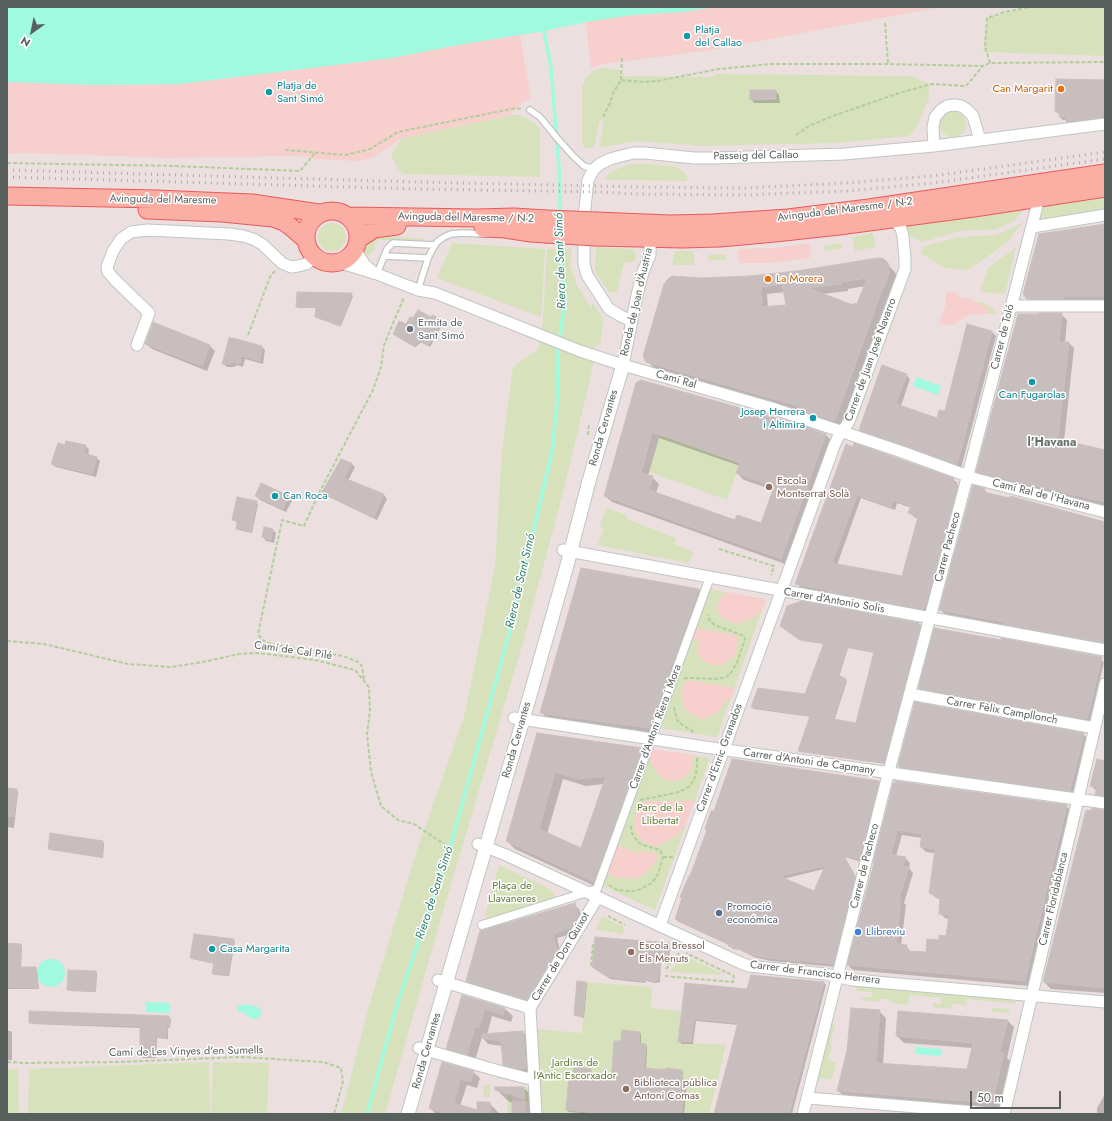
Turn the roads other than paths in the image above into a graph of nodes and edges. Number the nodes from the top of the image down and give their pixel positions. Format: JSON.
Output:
{"nodes":[{"id":1,"x":530,"y":110,"type":"road end"},
{"id":2,"x":1105,"y":124,"type":"edge"},
{"id":3,"x":980,"y":140,"type":"junction"},
{"id":4,"x":934,"y":146,"type":"junction"},
{"id":5,"x":594,"y":169,"type":"junction"},
{"id":6,"x":1105,"y":173,"type":"edge"},
{"id":7,"x":1105,"y":188,"type":"edge"},
{"id":8,"x":7,"y":196,"type":"edge"},
{"id":9,"x":1039,"y":198,"type":"junction"},
{"id":10,"x":7,"y":205,"type":"edge"},
{"id":11,"x":319,"y":213,"type":"junction"},
{"id":12,"x":1105,"y":215,"type":"edge"},
{"id":13,"x":349,"y":216,"type":"junction"},
{"id":14,"x":891,"y":219,"type":"junction"},
{"id":15,"x":754,"y":221,"type":"junction"},
{"id":16,"x":1032,"y":227,"type":"junction"},
{"id":17,"x":542,"y":228,"type":"junction"},
{"id":18,"x":591,"y":230,"type":"junction"},
{"id":19,"x":491,"y":235,"type":"dead end"},
{"id":20,"x":505,"y":236,"type":"dead end"},
{"id":21,"x":650,"y":239,"type":"junction"},
{"id":22,"x":306,"y":240,"type":"junction"},
{"id":23,"x":357,"y":244,"type":"junction"},
{"id":24,"x":435,"y":245,"type":"junction"},
{"id":25,"x":384,"y":256,"type":"junction"},
{"id":26,"x":316,"y":257,"type":"junction"},
{"id":27,"x":428,"y":258,"type":"junction"},
{"id":28,"x":338,"y":262,"type":"junction"},
{"id":29,"x":378,"y":274,"type":"junction"},
{"id":30,"x":418,"y":290,"type":"junction"},
{"id":31,"x":1011,"y":306,"type":"junction"},
{"id":32,"x":1105,"y":306,"type":"edge"},
{"id":33,"x":632,"y":321,"type":"junction"},
{"id":34,"x":137,"y":345,"type":"dead end"},
{"id":35,"x":623,"y":365,"type":"junction"},
{"id":36,"x":841,"y":431,"type":"junction"},
{"id":37,"x":972,"y":477,"type":"junction"},
{"id":38,"x":1105,"y":512,"type":"edge"},
{"id":39,"x":567,"y":550,"type":"junction"},
{"id":40,"x":710,"y":578,"type":"junction"},
{"id":41,"x":782,"y":591,"type":"junction"},
{"id":42,"x":930,"y":618,"type":"junction"},
{"id":43,"x":1105,"y":650,"type":"edge"},
{"id":44,"x":1105,"y":684,"type":"edge"},
{"id":45,"x":910,"y":694,"type":"junction"},
{"id":46,"x":518,"y":719,"type":"junction"},
{"id":47,"x":1095,"y":728,"type":"junction"},
{"id":48,"x":652,"y":739,"type":"junction"},
{"id":49,"x":723,"y":750,"type":"junction"},
{"id":50,"x":889,"y":773,"type":"junction"},
{"id":51,"x":1078,"y":799,"type":"junction"},
{"id":52,"x":1105,"y":803,"type":"edge"},
{"id":53,"x":482,"y":846,"type":"junction"},
{"id":54,"x":587,"y":892,"type":"junction"},
{"id":55,"x":598,"y":897,"type":"junction"},
{"id":56,"x":482,"y":925,"type":"dead end"},
{"id":57,"x":660,"y":925,"type":"junction"},
{"id":58,"x":838,"y":976,"type":"junction"},
{"id":59,"x":442,"y":982,"type":"junction"},
{"id":60,"x":1031,"y":996,"type":"junction"},
{"id":61,"x":1105,"y":1002,"type":"edge"},
{"id":62,"x":530,"y":1008,"type":"junction"},
{"id":63,"x":423,"y":1049,"type":"junction"},
{"id":64,"x":534,"y":1078,"type":"junction"},
{"id":65,"x":808,"y":1098,"type":"junction"},
{"id":66,"x":408,"y":1114,"type":"edge"},
{"id":67,"x":536,"y":1114,"type":"edge"},
{"id":68,"x":804,"y":1114,"type":"edge"},
{"id":69,"x":1000,"y":1114,"type":"edge"},
{"id":70,"x":1004,"y":1114,"type":"edge"}],
"edges":[{"from":1,"to":5,"type":"lane"},
{"from":2,"to":3,"type":"street","name":"Passeig del Callao"},
{"from":3,"to":4,"type":"street","name":"Passeig del Callao"},
{"from":3,"to":4,"type":"street"},
{"from":4,"to":5,"type":"street","name":"Passeig del Callao"},
{"from":5,"to":18,"type":"street"},
{"from":6,"to":15,"type":"main road","name":"Avinguda del Maresme / N-2"},
{"from":7,"to":9,"type":"main road","name":"Avinguda del Maresme / N-2"},
{"from":8,"to":11,"type":"main road","name":"Avinguda del Maresme"},
{"from":9,"to":14,"type":"main road","name":"Avinguda del Maresme / N-2"},
{"from":9,"to":16,"type":"street","name":"Carrer de Toló"},
{"from":10,"to":22,"type":"main road","name":"Avinguda del Maresme"},
{"from":11,"to":13,"type":"main road"},
{"from":11,"to":22,"type":"main road"},
{"from":12,"to":16,"type":"street"},
{"from":13,"to":17,"type":"main road","name":"Avinguda del Maresme / N-2"},
{"from":13,"to":23,"type":"main road"},
{"from":14,"to":21,"type":"main road","name":"Avinguda del Maresme / N-2"},
{"from":14,"to":36,"type":"street","name":"Carrer de Juan José Navarro"},
{"from":15,"to":18,"type":"main road","name":"Avinguda del Maresme / N-2"},
{"from":15,"to":21,"type":"main road"},
{"from":16,"to":31,"type":"street","name":"Carrer de Toló"},
{"from":17,"to":18,"type":"main road","name":"Avinguda del Maresme / N-2","bridge":true},
{"from":17,"to":20,"type":"lane"},
{"from":17,"to":23,"type":"main road","name":"Avinguda del Maresme / N-2"},
{"from":18,"to":21,"type":"main road","name":"Avinguda del Maresme / N-2"},
{"from":18,"to":33,"type":"street"},
{"from":19,"to":24,"type":"lane"},
{"from":21,"to":33,"type":"street","name":"Ronda de Joan d'Àustria"},
{"from":22,"to":26,"type":"main road"},
{"from":23,"to":28,"type":"main road"},
{"from":23,"to":29,"type":"street","name":"Camí Ral"},
{"from":24,"to":25,"type":"lane"},
{"from":24,"to":27,"type":"lane"},
{"from":25,"to":27,"type":"lane"},
{"from":25,"to":29,"type":"lane"},
{"from":26,"to":28,"type":"main road"},
{"from":26,"to":34,"type":"street"},
{"from":27,"to":30,"type":"lane"},
{"from":28,"to":29,"type":"street","name":"Camí Ral"},
{"from":29,"to":30,"type":"street","name":"Camí Ral"},
{"from":30,"to":35,"type":"street","name":"Camí Ral"},
{"from":31,"to":32,"type":"street"},
{"from":31,"to":37,"type":"street","name":"Carrer de Toló"},
{"from":33,"to":35,"type":"street","name":"Ronda de Joan d'Àustria"},
{"from":35,"to":36,"type":"street","name":"Camí Ral"},
{"from":35,"to":39,"type":"street","name":"Ronda Cervantes"},
{"from":36,"to":37,"type":"street","name":"Camí Ral"},
{"from":36,"to":41,"type":"street","name":"Carrer de Juan José Navarro"},
{"from":37,"to":38,"type":"street","name":"Camí Ral de l'Havana"},
{"from":37,"to":42,"type":"street","name":"Carrer Pacheco"},
{"from":39,"to":40,"type":"street","name":"Carrer d'Antonio Solis"},
{"from":39,"to":46,"type":"street","name":"Ronda Cervantes"},
{"from":40,"to":41,"type":"street","name":"Carrer d'Antonio Solis"},
{"from":40,"to":48,"type":"street","name":"Carrer d'Antoni Riera i Mora"},
{"from":41,"to":42,"type":"street","name":"Carrer d'Antonio Solis"},
{"from":41,"to":49,"type":"street","name":"Carrer d'Enric Granados"},
{"from":42,"to":43,"type":"street","name":"Carrer d'Antonio Solis"},
{"from":42,"to":45,"type":"street","name":"Carrer de Pacheco"},
{"from":44,"to":47,"type":"street","name":"Carrer Floridablanca"},
{"from":45,"to":47,"type":"street","name":"Carrer Fèlix Campllonch"},
{"from":45,"to":50,"type":"street","name":"Carrer de Pacheco"},
{"from":46,"to":48,"type":"street","name":"Carrer d'Antoni de Capmany"},
{"from":46,"to":53,"type":"street","name":"Ronda Cervantes"},
{"from":47,"to":51,"type":"street","name":"Carrer Floridablanca"},
{"from":48,"to":49,"type":"street","name":"Carrer d'Antoni de Capmany"},
{"from":48,"to":54,"type":"street","name":"Carrer d'Antoni Riera i Mora"},
{"from":49,"to":50,"type":"street","name":"Carrer d'Antoni de Capmany"},
{"from":49,"to":57,"type":"street","name":"Carrer d'Enric Granados"},
{"from":50,"to":51,"type":"street","name":"Carrer d'Antoni de Capmany"},
{"from":50,"to":58,"type":"street","name":"Carrer de Pacheco"},
{"from":51,"to":52,"type":"street","name":"Carrer d'Antoni de Capmany"},
{"from":51,"to":60,"type":"street","name":"Carrer Floridablanca"},
{"from":53,"to":54,"type":"street","name":"Carrer de Francisco Herrera"},
{"from":53,"to":59,"type":"street","name":"Ronda Cervantes"},
{"from":54,"to":55,"type":"street","name":"Carrer de Francisco Herrera"},
{"from":54,"to":56,"type":"street"},
{"from":55,"to":57,"type":"street","name":"Carrer de Francisco Herrera"},
{"from":55,"to":62,"type":"street","name":"Carrer de Don Quixot"},
{"from":57,"to":58,"type":"street","name":"Carrer de Francisco Herrera"},
{"from":58,"to":60,"type":"street","name":"Carrer de Francisco Herrera"},
{"from":58,"to":65,"type":"street","name":"Carrer de Pacheco"},
{"from":59,"to":62,"type":"street"},
{"from":59,"to":63,"type":"street","name":"Ronda Cervantes"},
{"from":60,"to":61,"type":"street","name":"Carrer de Francisco Herrera"},
{"from":60,"to":70,"type":"street","name":"Carrer Floridablanca"},
{"from":62,"to":64,"type":"street","name":"Carrer de Don Quixot"},
{"from":63,"to":64,"type":"street"},
{"from":63,"to":66,"type":"street","name":"Ronda Cervantes"},
{"from":64,"to":67,"type":"street","name":"Carrer de Don Quixot"},
{"from":65,"to":68,"type":"street","name":"Carrer de Pacheco"},
{"from":65,"to":69,"type":"street"}]}
